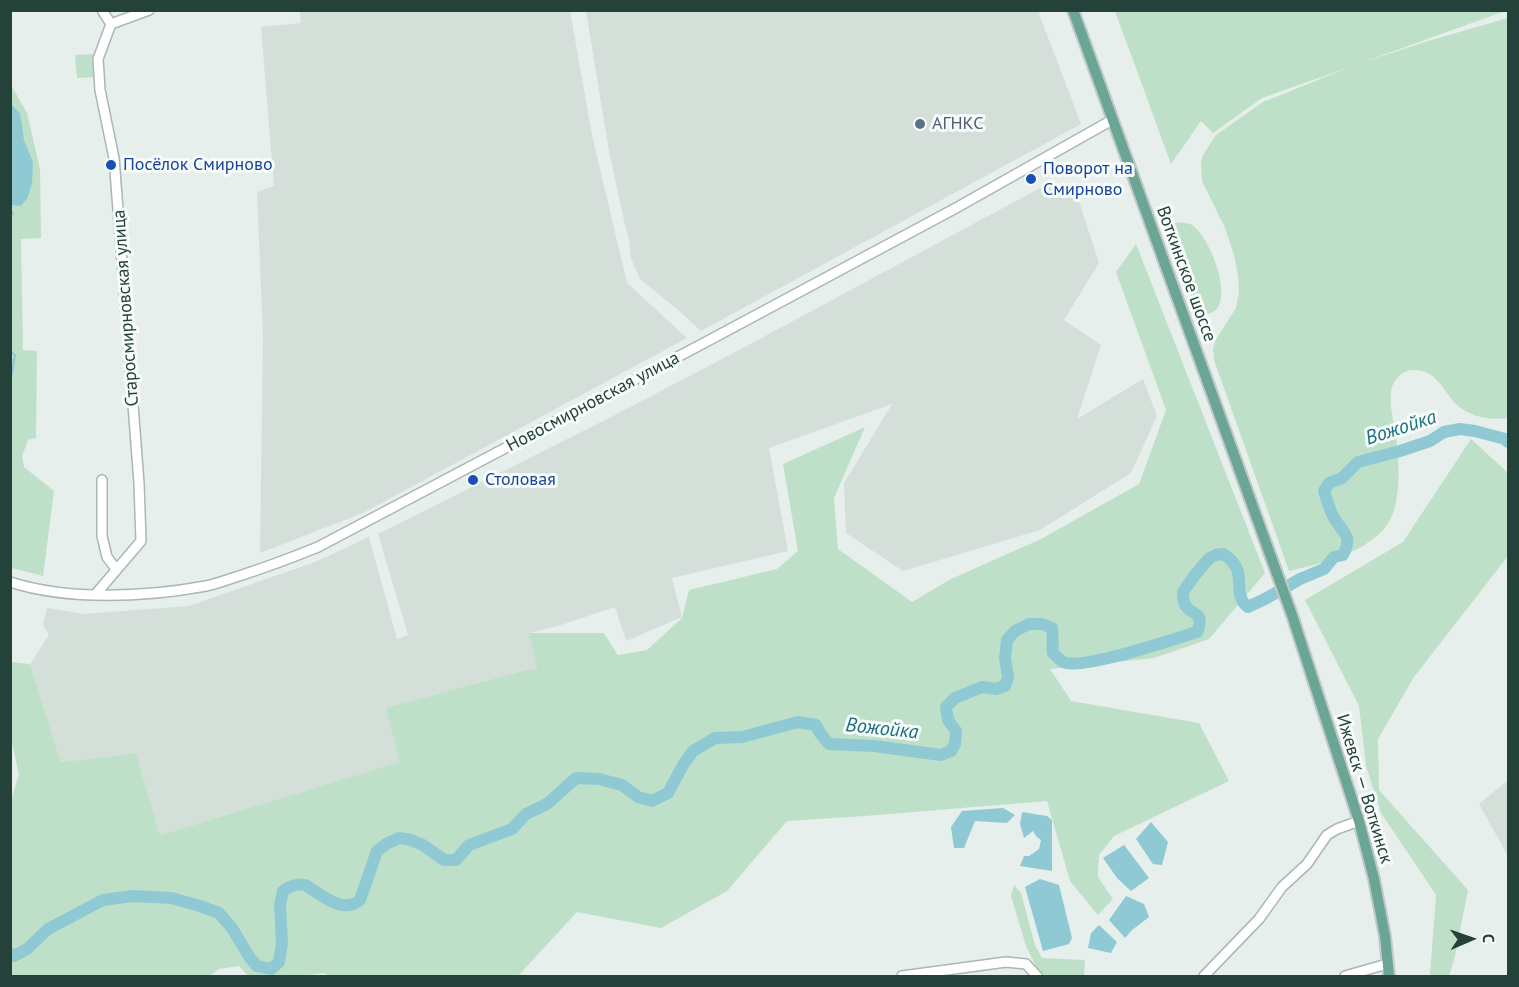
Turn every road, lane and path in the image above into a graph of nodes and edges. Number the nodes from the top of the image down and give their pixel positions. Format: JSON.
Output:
{"nodes":[{"id":1,"x":102,"y":10,"type":"edge"},
{"id":2,"x":149,"y":10,"type":"edge"},
{"id":3,"x":1073,"y":10,"type":"edge"},
{"id":4,"x":111,"y":24,"type":"junction"},
{"id":5,"x":1112,"y":120,"type":"junction"},
{"id":6,"x":102,"y":480,"type":"dead end"},
{"id":7,"x":116,"y":569,"type":"junction"},
{"id":8,"x":10,"y":582,"type":"edge"},
{"id":9,"x":95,"y":595,"type":"junction"},
{"id":10,"x":1292,"y":615,"type":"joint"},
{"id":11,"x":1359,"y":821,"type":"junction"},
{"id":12,"x":1388,"y":964,"type":"junction"},
{"id":13,"x":903,"y":976,"type":"edge"},
{"id":14,"x":1037,"y":976,"type":"edge"},
{"id":15,"x":1204,"y":976,"type":"edge"},
{"id":16,"x":1346,"y":976,"type":"edge"},
{"id":17,"x":1389,"y":976,"type":"edge"}],
"edges":[{"from":1,"to":4,"type":"street"},
{"from":2,"to":4,"type":"street"},
{"from":3,"to":5,"type":"main road","name":"Воткинское шоссе"},
{"from":4,"to":7,"type":"street","name":"Старосмирновская улица"},
{"from":5,"to":9,"type":"street","name":"Новосмирновская улица"},
{"from":5,"to":10,"type":"main road","name":"Воткинское шоссе"},
{"from":6,"to":7,"type":"street"},
{"from":7,"to":9,"type":"street","name":"Старосмирновская улица"},
{"from":8,"to":9,"type":"street","name":"Новосмирновская улица"},
{"from":10,"to":11,"type":"main road","name":"Ижевск — Воткинск"},
{"from":11,"to":12,"type":"main road","name":"Ижевск — Воткинск"},
{"from":11,"to":15,"type":"street"},
{"from":12,"to":16,"type":"street"},
{"from":12,"to":17,"type":"main road","name":"Ижевск — Воткинск"},
{"from":13,"to":14,"type":"street"}]}
